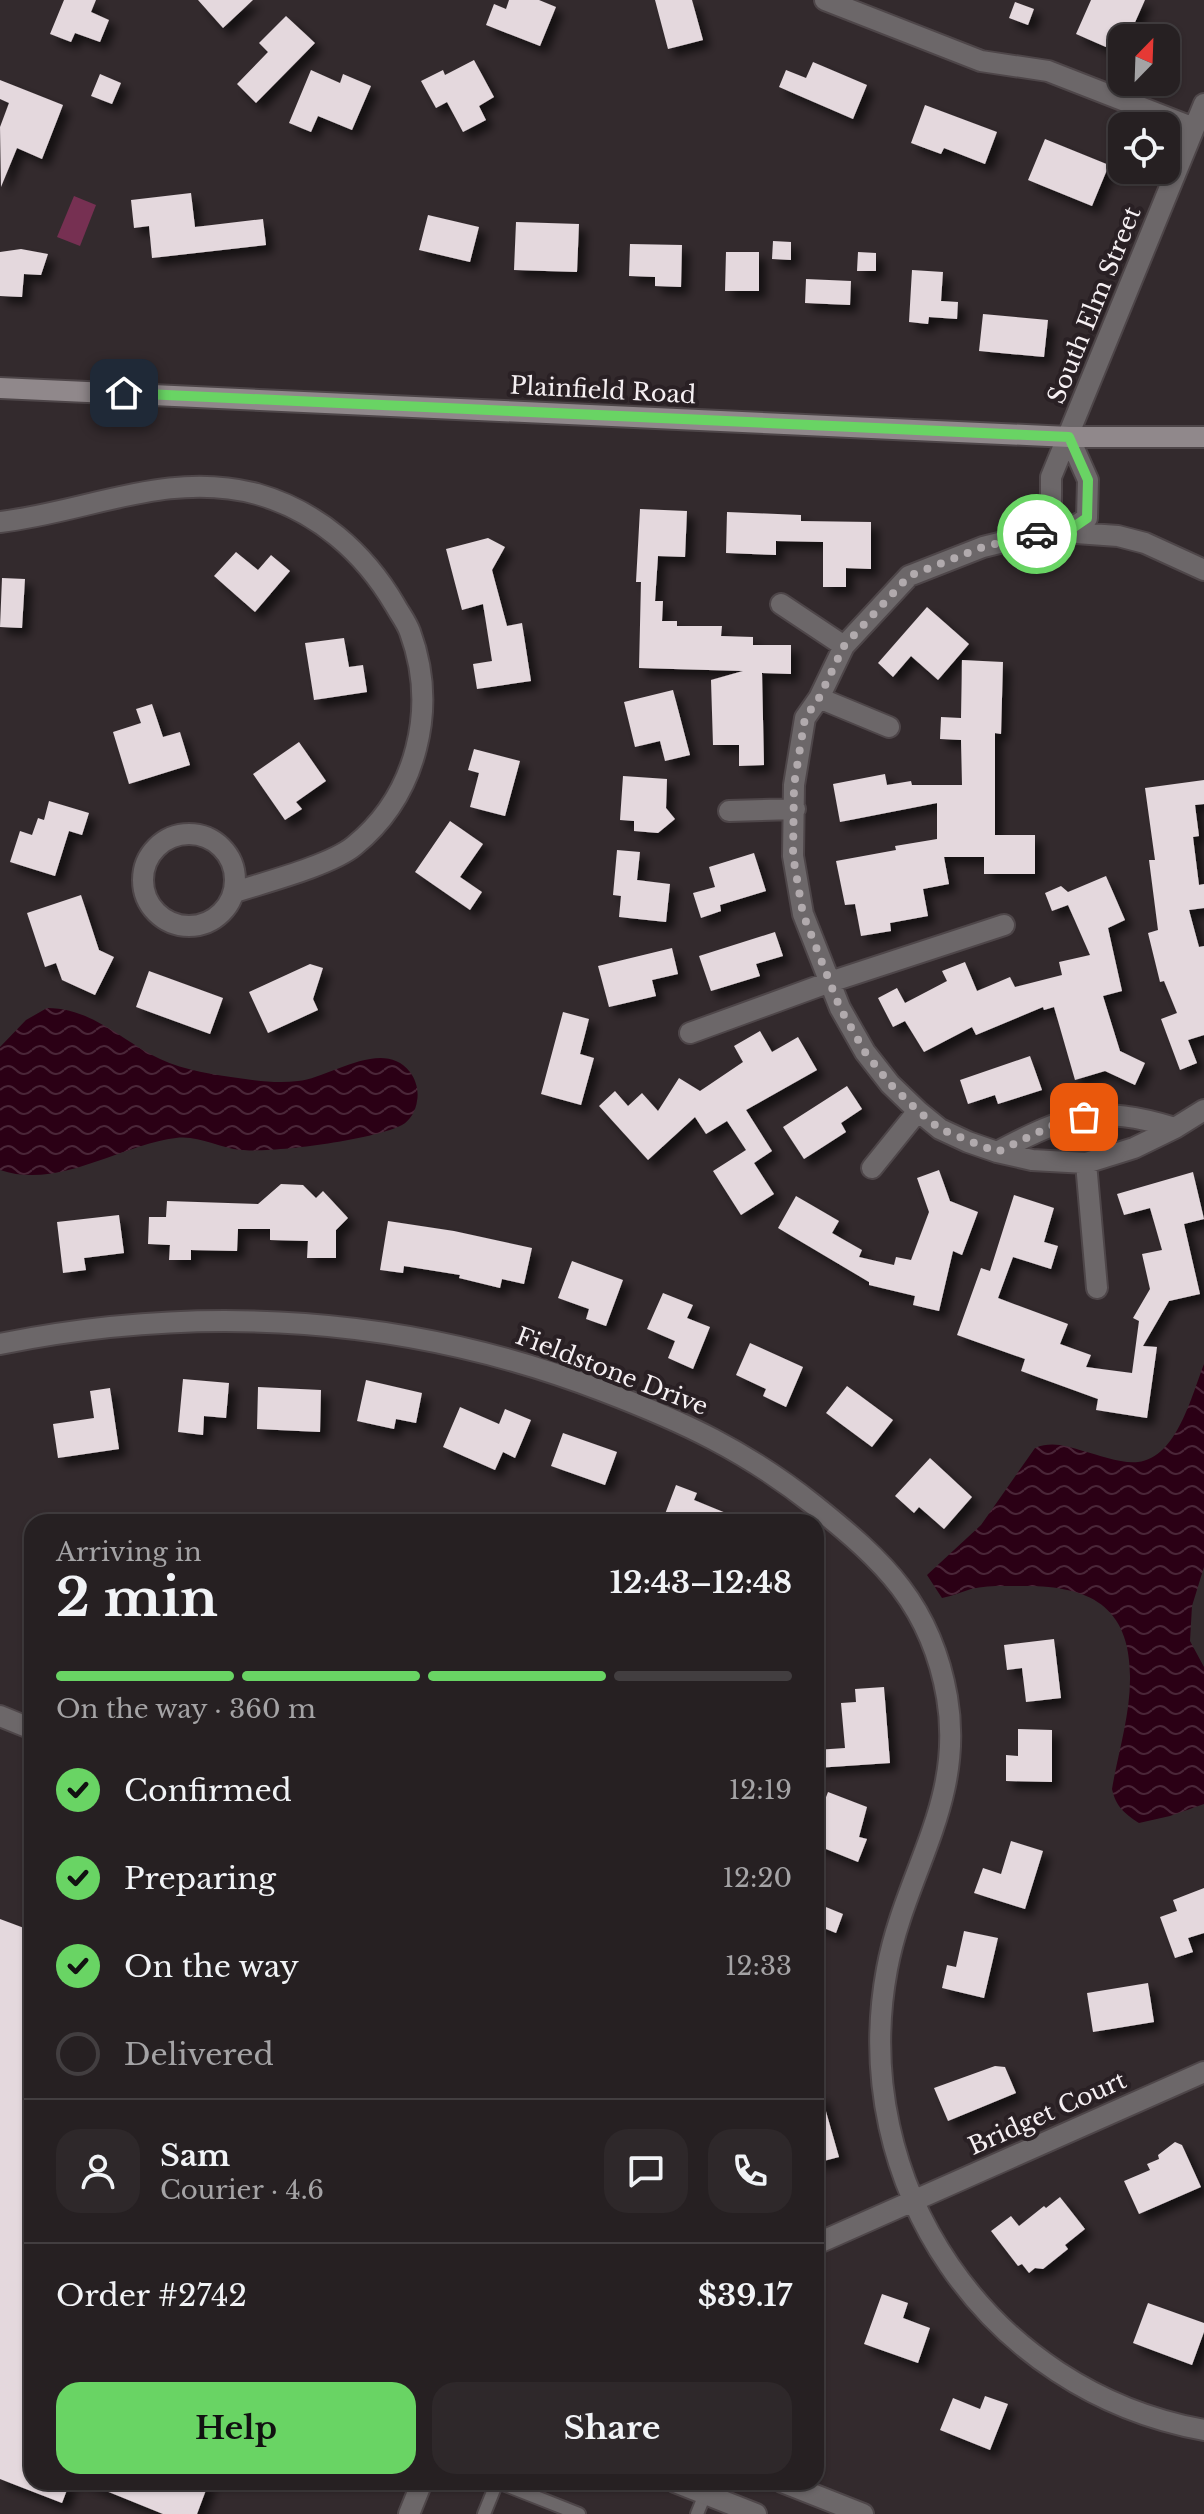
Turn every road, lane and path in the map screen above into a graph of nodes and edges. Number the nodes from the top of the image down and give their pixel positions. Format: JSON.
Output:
{"nodes":[{"id":1,"x":825,"y":0,"type":"edge"},
{"id":2,"x":1204,"y":104,"type":"edge"},
{"id":3,"x":1194,"y":128,"type":"junction"},
{"id":4,"x":0,"y":388,"type":"edge"},
{"id":5,"x":1069,"y":437,"type":"junction"},
{"id":6,"x":1204,"y":437,"type":"edge"},
{"id":7,"x":0,"y":522,"type":"edge"},
{"id":8,"x":1068,"y":531,"type":"junction"},
{"id":9,"x":1204,"y":570,"type":"edge"},
{"id":10,"x":781,"y":604,"type":"dead end"},
{"id":11,"x":844,"y":646,"type":"junction"},
{"id":12,"x":819,"y":698,"type":"junction"},
{"id":13,"x":889,"y":727,"type":"dead end"},
{"id":14,"x":795,"y":809,"type":"junction"},
{"id":15,"x":729,"y":811,"type":"dead end"},
{"id":16,"x":235,"y":892,"type":"junction"},
{"id":17,"x":1004,"y":925,"type":"dead end"},
{"id":18,"x":830,"y":982,"type":"junction"},
{"id":19,"x":690,"y":1033,"type":"dead end"},
{"id":20,"x":1204,"y":1110,"type":"edge"},
{"id":21,"x":918,"y":1111,"type":"junction"},
{"id":22,"x":1175,"y":1128,"type":"junction"},
{"id":23,"x":997,"y":1152,"type":"junction"},
{"id":24,"x":1086,"y":1163,"type":"junction"},
{"id":25,"x":872,"y":1168,"type":"dead end"},
{"id":26,"x":1097,"y":1288,"type":"dead end"},
{"id":27,"x":0,"y":1344,"type":"edge"},
{"id":28,"x":0,"y":1716,"type":"edge"},
{"id":29,"x":24,"y":1726,"type":"edge"},
{"id":30,"x":1204,"y":2072,"type":"edge"},
{"id":31,"x":911,"y":2201,"type":"junction"},
{"id":32,"x":824,"y":2240,"type":"edge"},
{"id":33,"x":1204,"y":2430,"type":"edge"},
{"id":34,"x":419,"y":2490,"type":"edge"},
{"id":35,"x":494,"y":2490,"type":"edge"},
{"id":36,"x":518,"y":2490,"type":"edge"},
{"id":37,"x":707,"y":2490,"type":"edge"},
{"id":38,"x":712,"y":2490,"type":"edge"},
{"id":39,"x":802,"y":2490,"type":"edge"},
{"id":40,"x":409,"y":2514,"type":"edge"},
{"id":41,"x":484,"y":2514,"type":"edge"},
{"id":42,"x":579,"y":2514,"type":"edge"},
{"id":43,"x":697,"y":2514,"type":"edge"},
{"id":44,"x":756,"y":2514,"type":"edge"},
{"id":45,"x":863,"y":2514,"type":"edge"}],
"edges":[{"from":1,"to":3,"type":"street"},
{"from":2,"to":3,"type":"street","name":"South Elm Street"},
{"from":3,"to":5,"type":"street","name":"South Elm Street"},
{"from":4,"to":5,"type":"main road","name":"Plainfield Road"},
{"from":5,"to":6,"type":"main road","name":"Plainfield Road"},
{"from":5,"to":8,"type":"street","name":"South Elm Street"},
{"from":5,"to":8,"type":"street"},
{"from":7,"to":16,"type":"street"},
{"from":8,"to":9,"type":"street"},
{"from":8,"to":11,"type":"street"},
{"from":10,"to":11,"type":"street"},
{"from":11,"to":12,"type":"street"},
{"from":12,"to":13,"type":"street"},
{"from":12,"to":14,"type":"street"},
{"from":14,"to":15,"type":"street"},
{"from":14,"to":18,"type":"street"},
{"from":16,"to":16,"type":"street"},
{"from":17,"to":18,"type":"street"},
{"from":18,"to":19,"type":"street"},
{"from":18,"to":21,"type":"street"},
{"from":20,"to":22,"type":"street"},
{"from":21,"to":23,"type":"street"},
{"from":21,"to":25,"type":"street"},
{"from":22,"to":23,"type":"street"},
{"from":22,"to":24,"type":"street"},
{"from":23,"to":24,"type":"street"},
{"from":24,"to":26,"type":"street"},
{"from":27,"to":31,"type":"street","name":"Fieldstone Drive"},
{"from":28,"to":29,"type":"street"},
{"from":30,"to":31,"type":"street","name":"Bridget Court"},
{"from":31,"to":32,"type":"street"},
{"from":31,"to":33,"type":"street","name":"Fieldstone Drive"},
{"from":34,"to":40,"type":"street"},
{"from":35,"to":41,"type":"lane"},
{"from":36,"to":42,"type":"lane"},
{"from":37,"to":43,"type":"lane"},
{"from":38,"to":44,"type":"street"},
{"from":39,"to":45,"type":"street"}]}
